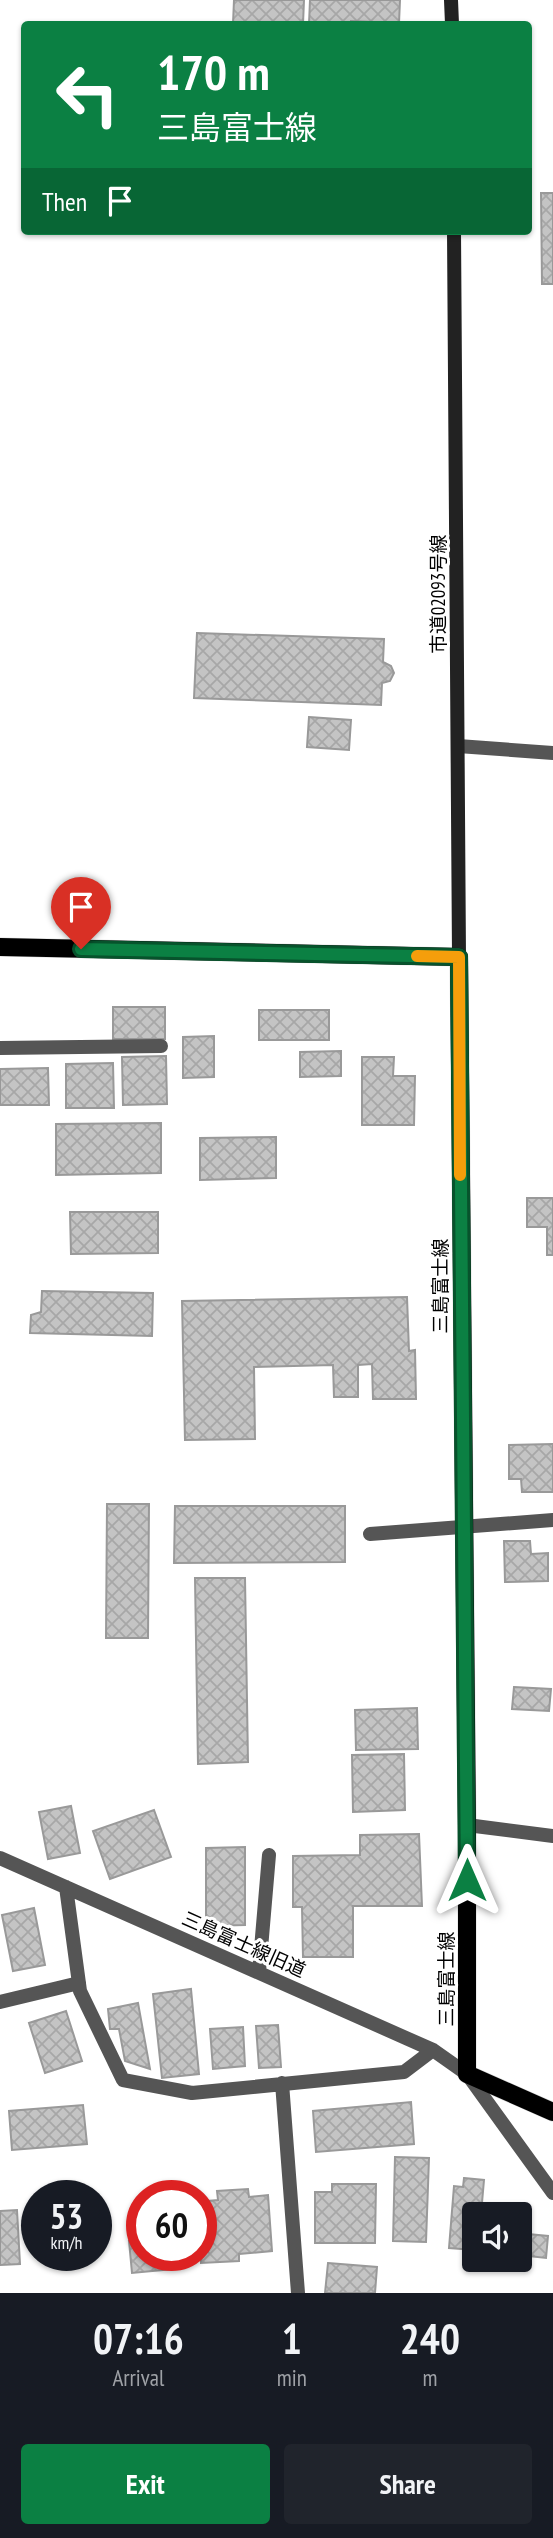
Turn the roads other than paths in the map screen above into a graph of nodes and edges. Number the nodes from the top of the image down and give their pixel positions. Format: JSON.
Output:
{"nodes":[{"id":1,"x":452,"y":0,"type":"edge"},
{"id":2,"x":452,"y":21,"type":"edge"},
{"id":3,"x":454,"y":235,"type":"edge"},
{"id":4,"x":458,"y":746,"type":"junction"},
{"id":5,"x":553,"y":753,"type":"edge"},
{"id":6,"x":0,"y":947,"type":"edge"},
{"id":7,"x":459,"y":957,"type":"junction"},
{"id":8,"x":161,"y":1046,"type":"dead end"},
{"id":9,"x":0,"y":1048,"type":"edge"},
{"id":10,"x":553,"y":1520,"type":"edge"},
{"id":11,"x":463,"y":1525,"type":"junction"},
{"id":12,"x":370,"y":1534,"type":"dead end"},
{"id":13,"x":467,"y":1825,"type":"junction"},
{"id":14,"x":553,"y":1836,"type":"edge"},
{"id":15,"x":269,"y":1855,"type":"dead end"},
{"id":16,"x":0,"y":1858,"type":"edge"},
{"id":17,"x":66,"y":1887,"type":"junction"},
{"id":18,"x":259,"y":1972,"type":"junction"},
{"id":19,"x":79,"y":1983,"type":"junction"},
{"id":20,"x":0,"y":2002,"type":"edge"},
{"id":21,"x":433,"y":2050,"type":"junction"},
{"id":22,"x":467,"y":2074,"type":"junction"},
{"id":23,"x":282,"y":2083,"type":"junction"},
{"id":24,"x":553,"y":2112,"type":"edge"},
{"id":25,"x":553,"y":2193,"type":"edge"},
{"id":26,"x":298,"y":2293,"type":"edge"}],
"edges":[{"from":1,"to":2,"type":"street"},
{"from":3,"to":4,"type":"street","name":"市道02093号線"},
{"from":4,"to":5,"type":"street"},
{"from":4,"to":7,"type":"street","name":"市道02093号線"},
{"from":6,"to":7,"type":"main road"},
{"from":7,"to":11,"type":"main road","name":"三島富士線"},
{"from":8,"to":9,"type":"street"},
{"from":10,"to":11,"type":"street"},
{"from":11,"to":12,"type":"street"},
{"from":11,"to":13,"type":"main road","name":"三島富士線"},
{"from":13,"to":14,"type":"street"},
{"from":13,"to":22,"type":"main road","name":"三島富士線"},
{"from":15,"to":18,"type":"street"},
{"from":16,"to":17,"type":"street","name":"三島富士線旧道"},
{"from":17,"to":18,"type":"street","name":"三島富士線旧道"},
{"from":17,"to":19,"type":"street"},
{"from":18,"to":21,"type":"street","name":"三島富士線旧道"},
{"from":19,"to":20,"type":"street"},
{"from":19,"to":23,"type":"street"},
{"from":21,"to":22,"type":"street","name":"三島富士線旧道"},
{"from":21,"to":23,"type":"street"},
{"from":22,"to":24,"type":"main road"},
{"from":22,"to":25,"type":"street","name":"三島富士線旧道"},
{"from":23,"to":26,"type":"street"}]}
